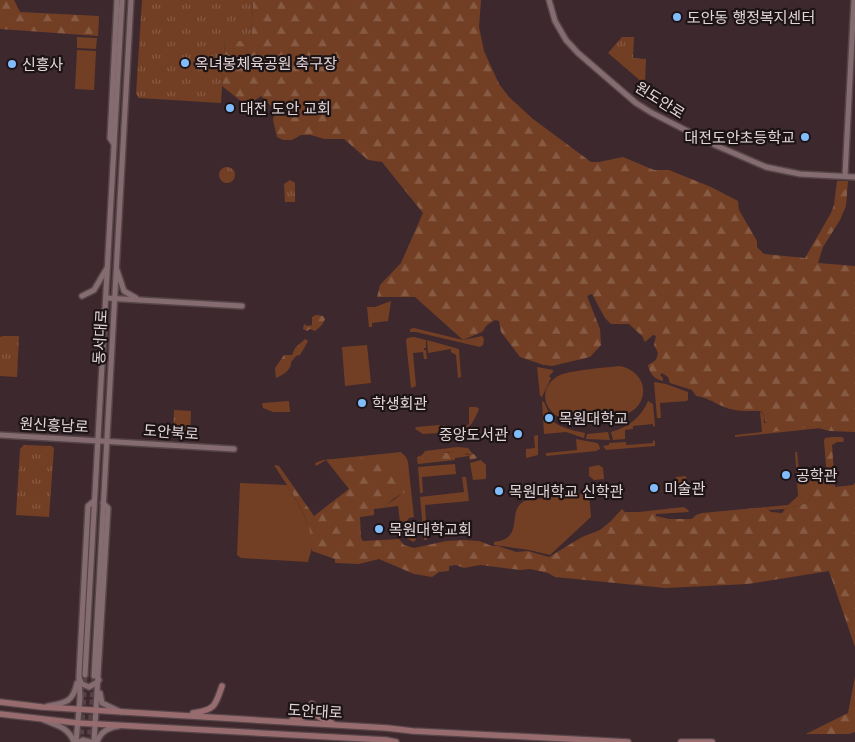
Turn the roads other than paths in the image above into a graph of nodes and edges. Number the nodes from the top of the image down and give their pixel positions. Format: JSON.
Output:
{"nodes":[{"id":1,"x":116,"y":0,"type":"edge"},
{"id":2,"x":122,"y":0,"type":"edge"},
{"id":3,"x":132,"y":0,"type":"edge"},
{"id":4,"x":549,"y":0,"type":"edge"},
{"id":5,"x":854,"y":0,"type":"edge"},
{"id":6,"x":114,"y":145,"type":"junction"},
{"id":7,"x":844,"y":176,"type":"junction"},
{"id":8,"x":855,"y":177,"type":"edge"},
{"id":9,"x":107,"y":267,"type":"junction"},
{"id":10,"x":116,"y":268,"type":"junction"},
{"id":11,"x":82,"y":296,"type":"dead end"},
{"id":12,"x":106,"y":298,"type":"junction"},
{"id":13,"x":115,"y":298,"type":"junction"},
{"id":14,"x":144,"y":300,"type":"junction"},
{"id":15,"x":242,"y":306,"type":"dead end"},
{"id":16,"x":0,"y":435,"type":"edge"},
{"id":17,"x":98,"y":440,"type":"junction"},
{"id":18,"x":106,"y":441,"type":"junction"},
{"id":19,"x":234,"y":449,"type":"dead end"},
{"id":20,"x":103,"y":503,"type":"junction"},
{"id":21,"x":82,"y":675,"type":"junction"},
{"id":22,"x":94,"y":676,"type":"tunnel mouth"},
{"id":23,"x":98,"y":680,"type":"junction"},
{"id":24,"x":222,"y":686,"type":"dead end"},
{"id":25,"x":0,"y":702,"type":"edge"},
{"id":26,"x":42,"y":707,"type":"junction"},
{"id":27,"x":79,"y":709,"type":"junction"},
{"id":28,"x":95,"y":710,"type":"junction"},
{"id":29,"x":122,"y":712,"type":"junction"},
{"id":30,"x":0,"y":714,"type":"edge"},
{"id":31,"x":177,"y":715,"type":"junction"},
{"id":32,"x":43,"y":720,"type":"junction"},
{"id":33,"x":288,"y":722,"type":"junction"},
{"id":34,"x":78,"y":723,"type":"junction"},
{"id":35,"x":95,"y":724,"type":"junction"},
{"id":36,"x":336,"y":725,"type":"junction"},
{"id":37,"x":123,"y":726,"type":"junction"},
{"id":38,"x":76,"y":742,"type":"edge"},
{"id":39,"x":90,"y":742,"type":"edge"},
{"id":40,"x":95,"y":742,"type":"edge"},
{"id":41,"x":396,"y":742,"type":"edge"},
{"id":42,"x":628,"y":742,"type":"edge"},
{"id":43,"x":681,"y":742,"type":"edge"},
{"id":44,"x":712,"y":742,"type":"edge"}],
"edges":[{"from":1,"to":6,"type":"street"},
{"from":2,"to":6,"type":"street","name":"동서대로"},
{"from":3,"to":10,"type":"street","name":"동서대로"},
{"from":4,"to":7,"type":"street","name":"원도안로"},
{"from":5,"to":7,"type":"street"},
{"from":6,"to":9,"type":"street","name":"동서대로"},
{"from":7,"to":8,"type":"street","name":"원도안로"},
{"from":9,"to":11,"type":"street"},
{"from":9,"to":12,"type":"street","name":"동서대로"},
{"from":10,"to":13,"type":"street","name":"동서대로"},
{"from":10,"to":14,"type":"street"},
{"from":12,"to":13,"type":"street"},
{"from":12,"to":17,"type":"street","name":"동서대로"},
{"from":13,"to":14,"type":"street"},
{"from":13,"to":18,"type":"street","name":"동서대로"},
{"from":14,"to":15,"type":"street"},
{"from":16,"to":17,"type":"street","name":"원신흥남로"},
{"from":17,"to":18,"type":"street","name":"원신흥남로"},
{"from":17,"to":21,"type":"street","name":"동서대로"},
{"from":18,"to":19,"type":"street","name":"도안북로"},
{"from":18,"to":20,"type":"street","name":"동서대로"},
{"from":20,"to":22,"type":"street","name":"동서대로"},
{"from":20,"to":23,"type":"street"},
{"from":21,"to":23,"type":"street"},
{"from":21,"to":26,"type":"street"},
{"from":21,"to":27,"type":"street"},
{"from":23,"to":28,"type":"street"},
{"from":23,"to":29,"type":"street"},
{"from":24,"to":31,"type":"main road"},
{"from":25,"to":26,"type":"main road","name":"도안대로"},
{"from":26,"to":27,"type":"main road","name":"도안대로"},
{"from":27,"to":28,"type":"main road","name":"도안대로"},
{"from":27,"to":34,"type":"street"},
{"from":28,"to":29,"type":"main road","name":"도안대로"},
{"from":28,"to":35,"type":"street"},
{"from":29,"to":31,"type":"main road","name":"도안대로"},
{"from":30,"to":32,"type":"main road","name":"도안대로"},
{"from":31,"to":33,"type":"main road","name":"도안대로"},
{"from":32,"to":34,"type":"main road","name":"도안대로"},
{"from":32,"to":38,"type":"street"},
{"from":33,"to":36,"type":"main road","name":"도안대로"},
{"from":33,"to":36,"type":"main road"},
{"from":34,"to":35,"type":"main road","name":"도안대로"},
{"from":34,"to":38,"type":"street"},
{"from":35,"to":37,"type":"main road","name":"도안대로"},
{"from":35,"to":40,"type":"street"},
{"from":36,"to":42,"type":"main road","name":"도안대로"},
{"from":37,"to":40,"type":"street"},
{"from":37,"to":41,"type":"main road","name":"도안대로"},
{"from":38,"to":39,"type":"street"},
{"from":43,"to":44,"type":"main road"}]}
